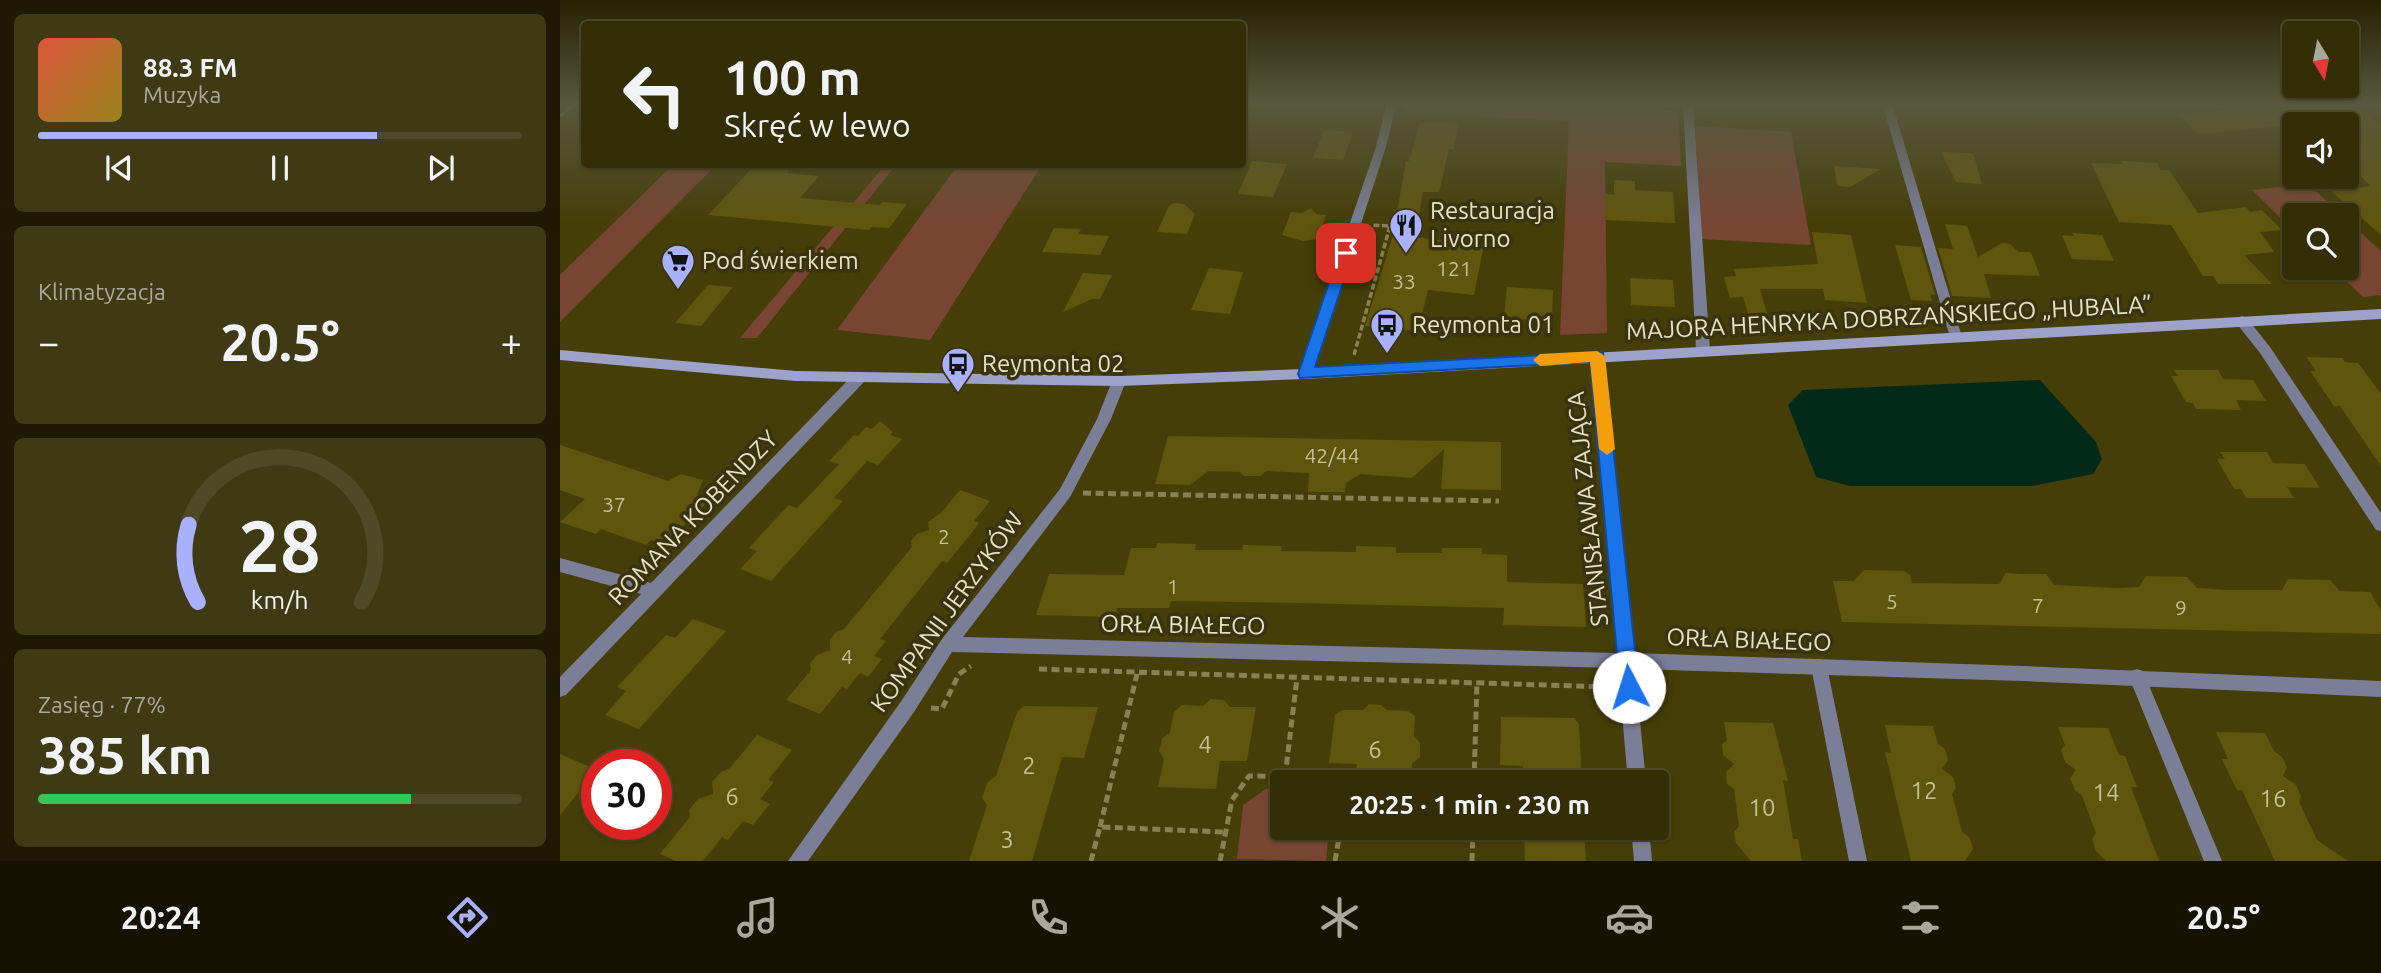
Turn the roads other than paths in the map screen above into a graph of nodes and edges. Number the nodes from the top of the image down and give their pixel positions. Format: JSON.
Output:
{"nodes":[{"id":1,"x":1382,"y":143,"type":"edge"},
{"id":2,"x":1690,"y":143,"type":"edge"},
{"id":3,"x":1899,"y":143,"type":"edge"},
{"id":4,"x":2381,"y":314,"type":"edge"},
{"id":5,"x":2242,"y":321,"type":"junction"},
{"id":6,"x":1956,"y":337,"type":"junction"},
{"id":7,"x":1703,"y":350,"type":"junction"},
{"id":8,"x":560,"y":355,"type":"edge"},
{"id":9,"x":1597,"y":356,"type":"junction"},
{"id":10,"x":1306,"y":374,"type":"junction"},
{"id":11,"x":858,"y":379,"type":"junction"},
{"id":12,"x":1119,"y":381,"type":"junction"},
{"id":13,"x":2381,"y":525,"type":"edge"},
{"id":14,"x":560,"y":565,"type":"edge"},
{"id":15,"x":655,"y":591,"type":"junction"},
{"id":16,"x":948,"y":644,"type":"junction"},
{"id":17,"x":1627,"y":660,"type":"junction"},
{"id":18,"x":1819,"y":667,"type":"junction"},
{"id":19,"x":2137,"y":677,"type":"junction"},
{"id":20,"x":560,"y":689,"type":"edge"},
{"id":21,"x":2381,"y":689,"type":"edge"},
{"id":22,"x":1636,"y":770,"type":"edge"},
{"id":23,"x":1641,"y":840,"type":"edge"},
{"id":24,"x":797,"y":861,"type":"edge"},
{"id":25,"x":1643,"y":861,"type":"edge"},
{"id":26,"x":1858,"y":861,"type":"edge"},
{"id":27,"x":2213,"y":861,"type":"edge"}],
"edges":[{"from":1,"to":10,"type":"street"},
{"from":2,"to":7,"type":"street"},
{"from":3,"to":6,"type":"street"},
{"from":4,"to":5,"type":"street","name":"MAJORA HENRYKA DOBRZAŃSKIEGO „HUBALA”"},
{"from":5,"to":6,"type":"street","name":"MAJORA HENRYKA DOBRZAŃSKIEGO „HUBALA”"},
{"from":5,"to":13,"type":"street"},
{"from":6,"to":7,"type":"street","name":"MAJORA HENRYKA DOBRZAŃSKIEGO „HUBALA”"},
{"from":7,"to":9,"type":"street","name":"MAJORA HENRYKA DOBRZAŃSKIEGO „HUBALA”"},
{"from":8,"to":11,"type":"street","name":"MAJORA HENRYKA DOBRZAŃSKIEGO „HUBALA”"},
{"from":9,"to":10,"type":"street","name":"MAJORA HENRYKA DOBRZAŃSKIEGO „HUBALA”"},
{"from":9,"to":17,"type":"street","name":"STANISŁAWA ZAJĄCA"},
{"from":10,"to":12,"type":"street","name":"MAJORA HENRYKA DOBRZAŃSKIEGO „HUBALA”"},
{"from":11,"to":12,"type":"street","name":"MAJORA HENRYKA DOBRZAŃSKIEGO „HUBALA”"},
{"from":11,"to":15,"type":"street","name":"ROMANA KOBENDZY"},
{"from":12,"to":16,"type":"street","name":"KOMPANII JERZYKÓW"},
{"from":14,"to":15,"type":"street"},
{"from":15,"to":20,"type":"street","name":"ROMANA KOBENDZY"},
{"from":16,"to":17,"type":"street","name":"ORŁA BIAŁEGO"},
{"from":16,"to":24,"type":"street","name":"KOMPANII JERZYKÓW"},
{"from":17,"to":18,"type":"street","name":"ORŁA BIAŁEGO"},
{"from":17,"to":22,"type":"street","name":"STANISŁAWA ZAJĄCA"},
{"from":18,"to":19,"type":"street","name":"ORŁA BIAŁEGO"},
{"from":18,"to":26,"type":"street"},
{"from":19,"to":21,"type":"street","name":"ORŁA BIAŁEGO"},
{"from":19,"to":27,"type":"street"},
{"from":23,"to":25,"type":"street"}]}
